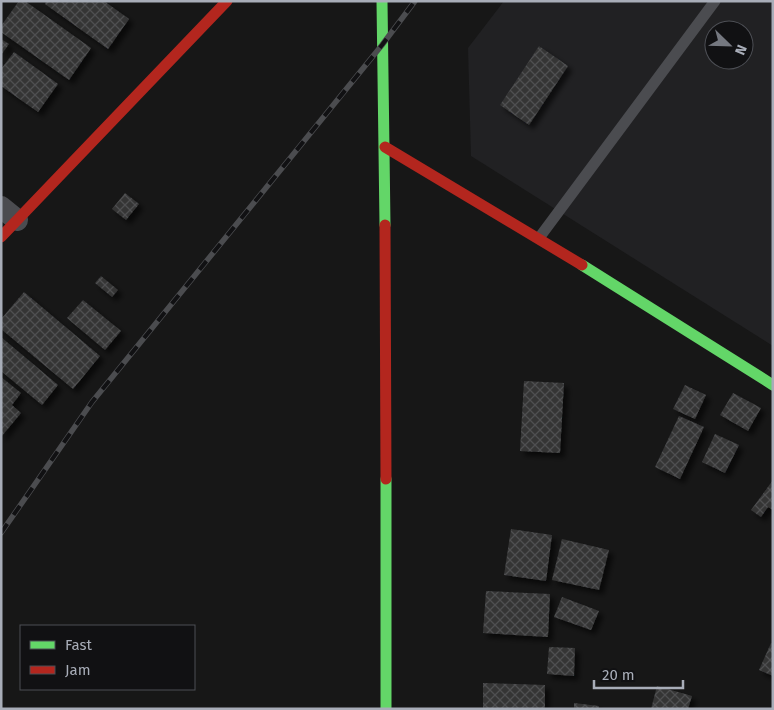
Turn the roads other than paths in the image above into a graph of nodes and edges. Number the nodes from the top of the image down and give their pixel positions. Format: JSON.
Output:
{"nodes":[{"id":1,"x":227,"y":1,"type":"edge"},
{"id":2,"x":382,"y":1,"type":"edge"},
{"id":3,"x":715,"y":1,"type":"edge"},
{"id":4,"x":385,"y":147,"type":"junction"},
{"id":5,"x":9,"y":214,"type":"edge"},
{"id":6,"x":1,"y":237,"type":"edge"},
{"id":7,"x":539,"y":238,"type":"junction"},
{"id":8,"x":773,"y":384,"type":"edge"},
{"id":9,"x":386,"y":709,"type":"edge"}],
"edges":[{"from":1,"to":5,"type":"street"},
{"from":2,"to":4,"type":"street"},
{"from":3,"to":7,"type":"lane"},
{"from":4,"to":7,"type":"street"},
{"from":4,"to":9,"type":"street"},
{"from":5,"to":6,"type":"street"},
{"from":7,"to":8,"type":"street"}]}
